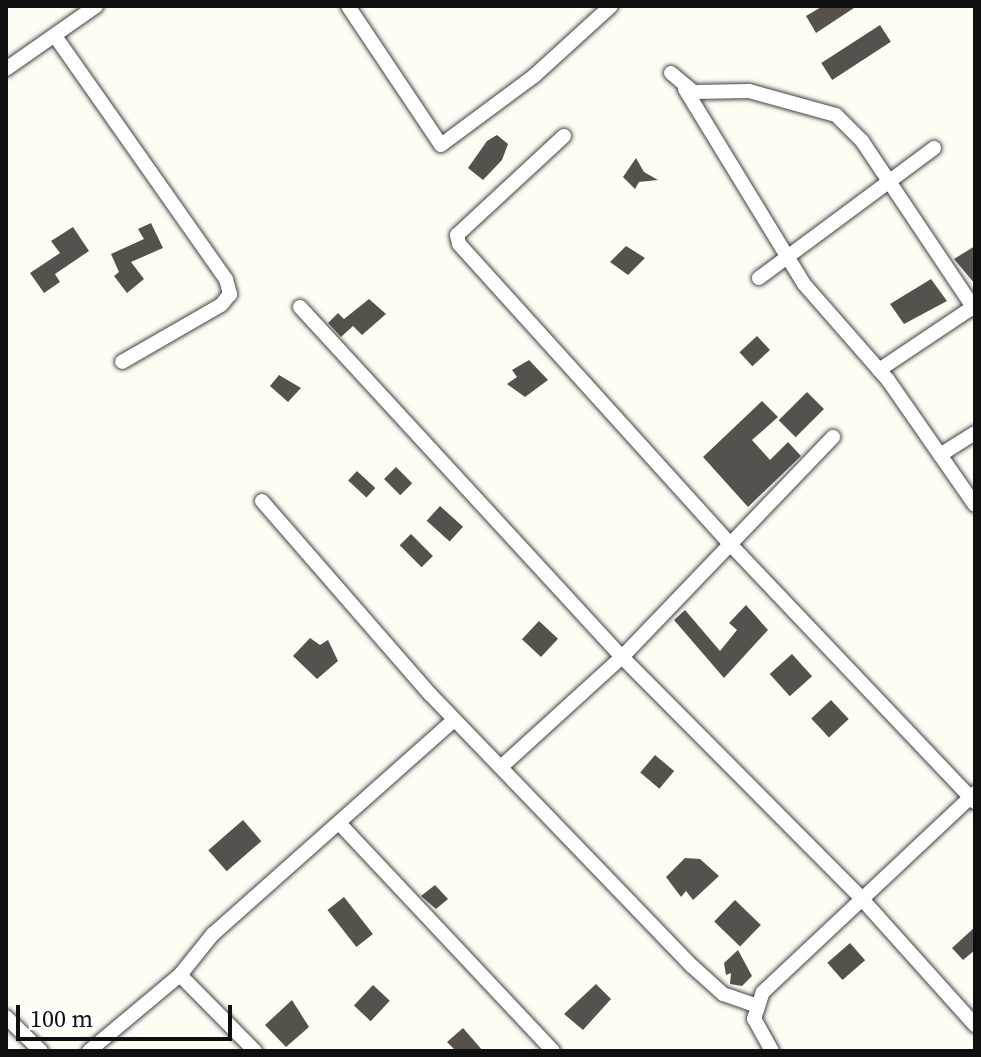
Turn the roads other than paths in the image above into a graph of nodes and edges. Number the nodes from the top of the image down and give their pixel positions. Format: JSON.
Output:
{"nodes":[{"id":1,"x":96,"y":6,"type":"edge"},
{"id":2,"x":348,"y":6,"type":"edge"},
{"id":3,"x":611,"y":6,"type":"edge"},
{"id":4,"x":55,"y":36,"type":"junction"},
{"id":5,"x":6,"y":69,"type":"edge"},
{"id":6,"x":671,"y":73,"type":"dead end"},
{"id":7,"x":685,"y":89,"type":"junction"},
{"id":8,"x":564,"y":136,"type":"dead end"},
{"id":9,"x":934,"y":148,"type":"dead end"},
{"id":10,"x":887,"y":181,"type":"junction"},
{"id":11,"x":788,"y":256,"type":"junction"},
{"id":12,"x":759,"y":278,"type":"dead end"},
{"id":13,"x":300,"y":307,"type":"dead end"},
{"id":14,"x":974,"y":309,"type":"edge"},
{"id":15,"x":122,"y":362,"type":"dead end"},
{"id":16,"x":879,"y":370,"type":"junction"},
{"id":17,"x":975,"y":433,"type":"edge"},
{"id":18,"x":833,"y":437,"type":"dead end"},
{"id":19,"x":940,"y":455,"type":"junction"},
{"id":20,"x":262,"y":501,"type":"dead end"},
{"id":21,"x":975,"y":505,"type":"edge"},
{"id":22,"x":730,"y":544,"type":"junction"},
{"id":23,"x":622,"y":657,"type":"junction"},
{"id":24,"x":454,"y":720,"type":"junction"},
{"id":25,"x":501,"y":767,"type":"junction"},
{"id":26,"x":974,"y":797,"type":"edge"},
{"id":27,"x":340,"y":824,"type":"junction"},
{"id":28,"x":861,"y":898,"type":"junction"},
{"id":29,"x":180,"y":975,"type":"junction"},
{"id":30,"x":755,"y":1005,"type":"junction"},
{"id":31,"x":6,"y":1017,"type":"edge"},
{"id":32,"x":975,"y":1025,"type":"edge"},
{"id":33,"x":41,"y":1051,"type":"edge"},
{"id":34,"x":89,"y":1051,"type":"edge"},
{"id":35,"x":255,"y":1051,"type":"edge"},
{"id":36,"x":553,"y":1051,"type":"edge"},
{"id":37,"x":772,"y":1051,"type":"edge"}],
"edges":[{"from":1,"to":4,"type":"street"},
{"from":2,"to":3,"type":"street"},
{"from":4,"to":5,"type":"street"},
{"from":4,"to":15,"type":"street"},
{"from":6,"to":7,"type":"street"},
{"from":7,"to":10,"type":"street"},
{"from":7,"to":11,"type":"street"},
{"from":8,"to":22,"type":"street"},
{"from":9,"to":10,"type":"street"},
{"from":10,"to":11,"type":"street"},
{"from":10,"to":14,"type":"street"},
{"from":11,"to":12,"type":"street"},
{"from":11,"to":16,"type":"street"},
{"from":13,"to":23,"type":"street"},
{"from":14,"to":16,"type":"street"},
{"from":16,"to":19,"type":"street"},
{"from":17,"to":19,"type":"street"},
{"from":18,"to":22,"type":"street"},
{"from":19,"to":21,"type":"street"},
{"from":20,"to":24,"type":"street"},
{"from":22,"to":23,"type":"street"},
{"from":22,"to":26,"type":"street"},
{"from":23,"to":25,"type":"street"},
{"from":23,"to":28,"type":"street"},
{"from":24,"to":25,"type":"street"},
{"from":24,"to":27,"type":"street"},
{"from":25,"to":30,"type":"street"},
{"from":26,"to":28,"type":"street"},
{"from":27,"to":29,"type":"street"},
{"from":27,"to":36,"type":"street"},
{"from":28,"to":30,"type":"street"},
{"from":28,"to":32,"type":"street"},
{"from":29,"to":34,"type":"street"},
{"from":29,"to":35,"type":"street"},
{"from":30,"to":37,"type":"street"},
{"from":31,"to":33,"type":"street"}]}
